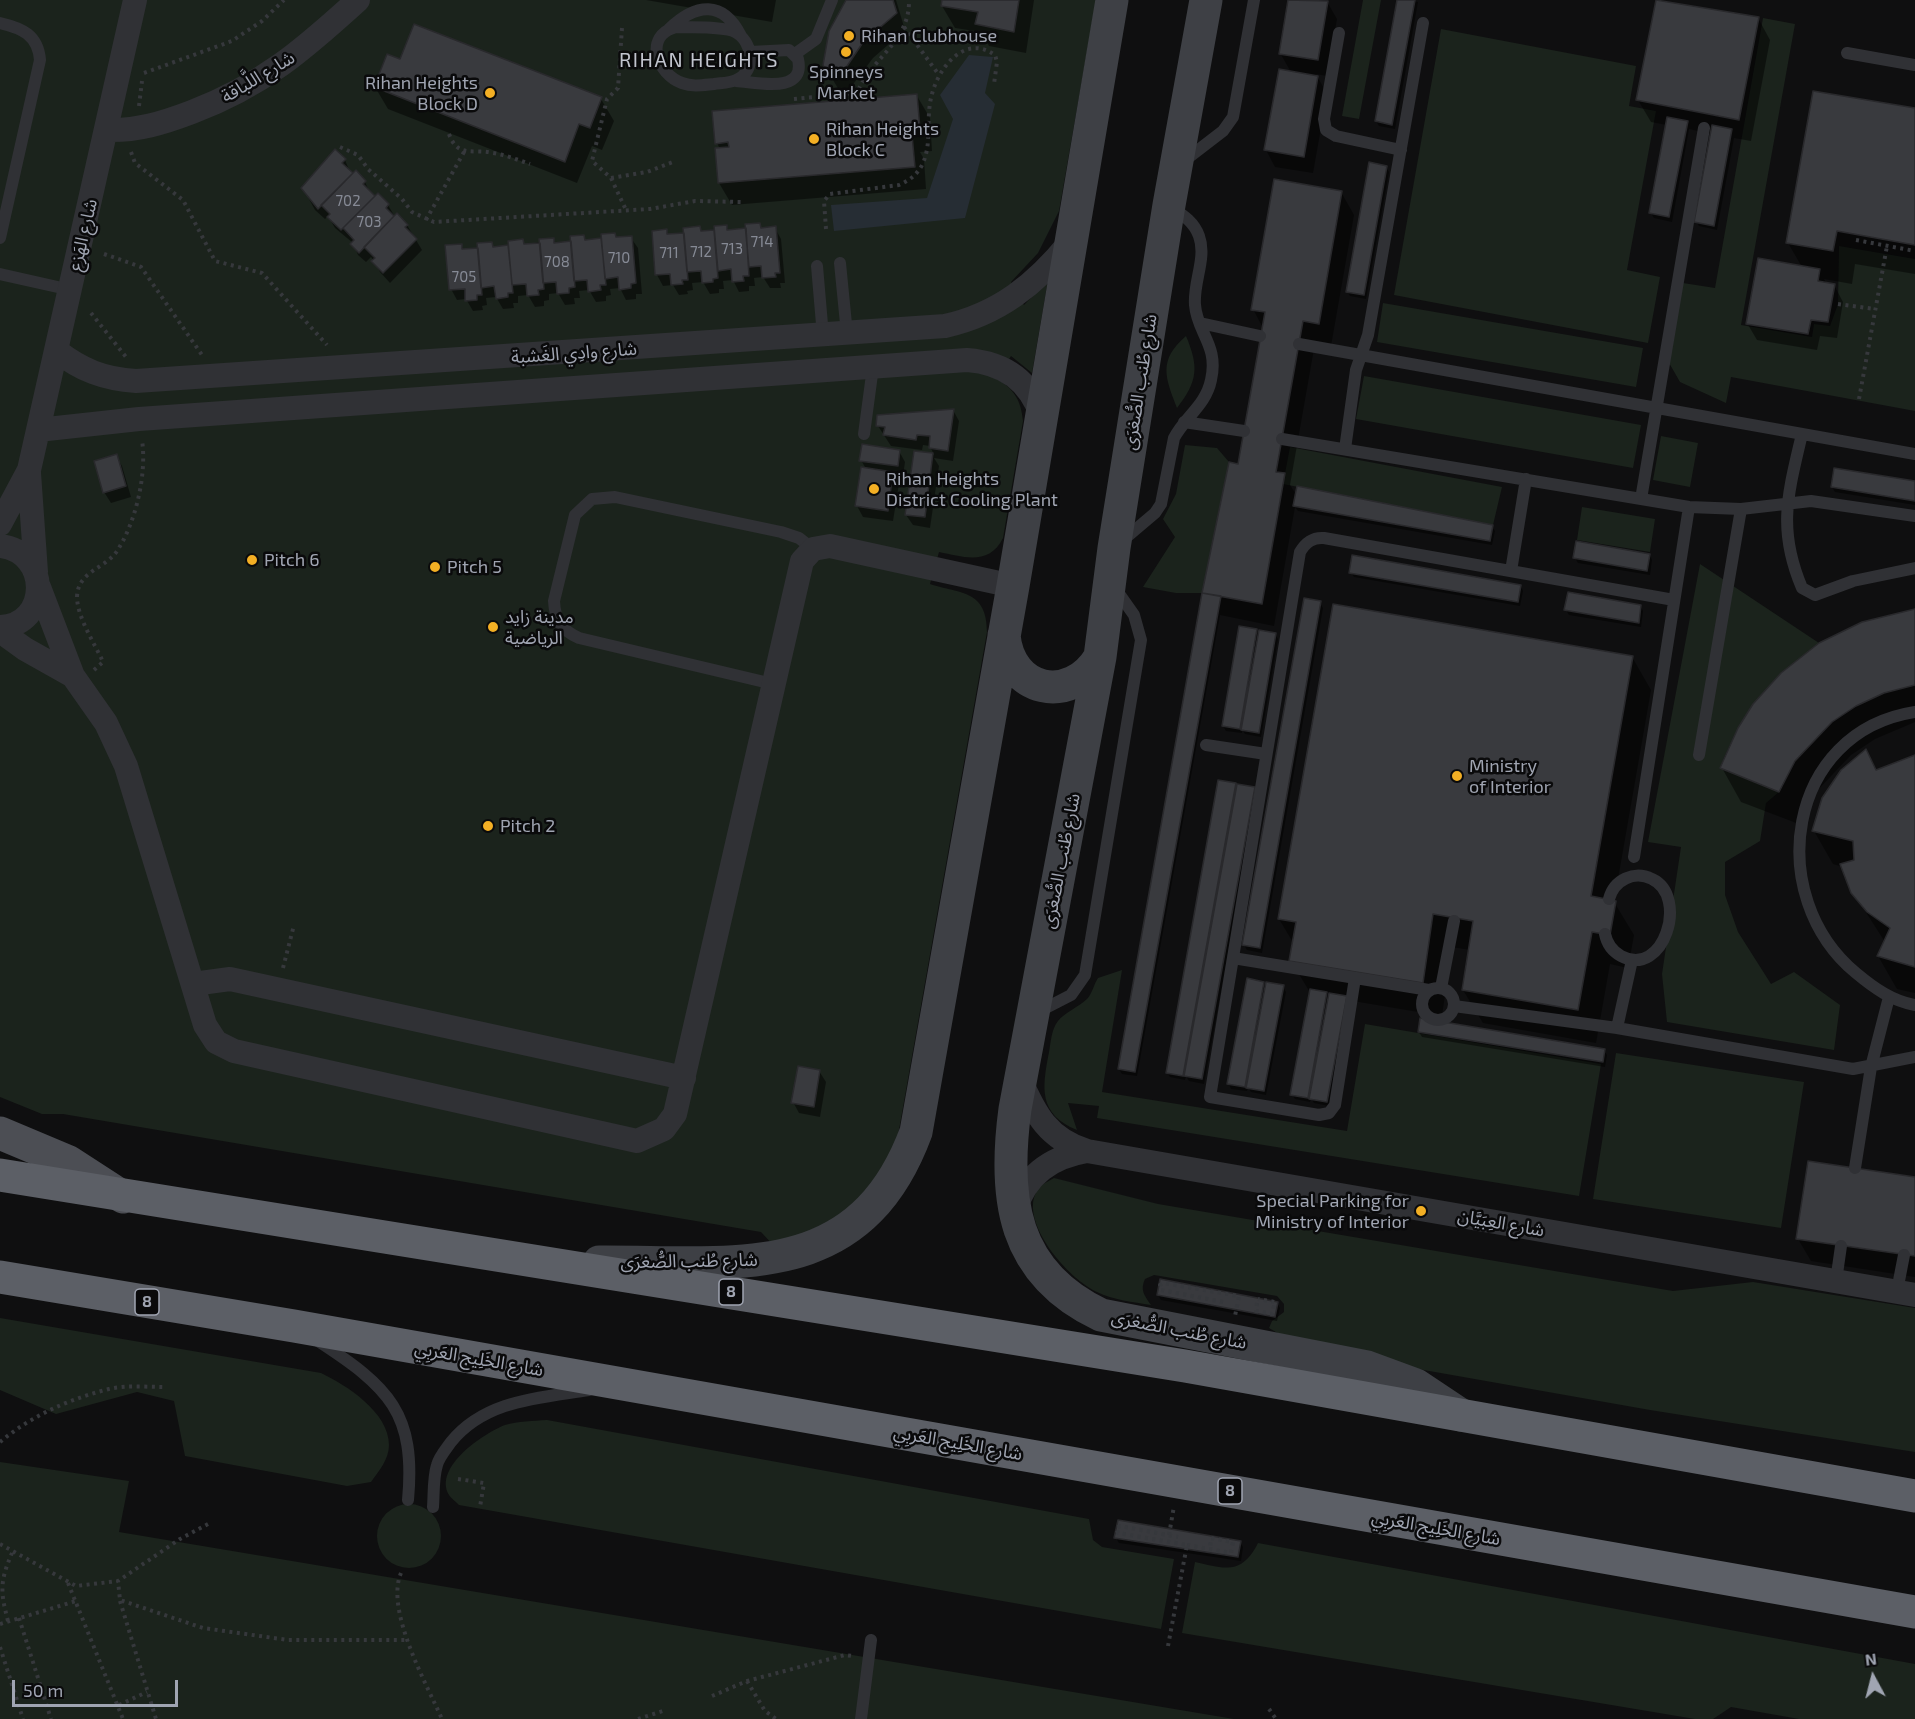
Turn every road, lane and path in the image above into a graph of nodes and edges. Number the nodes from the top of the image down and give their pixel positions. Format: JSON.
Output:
{"nodes":[{"id":1,"x":135,"y":0,"type":"edge"},
{"id":2,"x":284,"y":0,"type":"edge"},
{"id":3,"x":358,"y":0,"type":"edge"},
{"id":4,"x":832,"y":0,"type":"edge"},
{"id":5,"x":909,"y":0,"type":"edge"},
{"id":6,"x":1112,"y":0,"type":"edge"},
{"id":7,"x":1206,"y":0,"type":"edge"},
{"id":8,"x":1254,"y":0,"type":"edge"},
{"id":9,"x":0,"y":23,"type":"edge"},
{"id":10,"x":1423,"y":23,"type":"dead end"},
{"id":11,"x":904,"y":27,"type":"junction"},
{"id":12,"x":622,"y":28,"type":"dead end"},
{"id":13,"x":668,"y":29,"type":"junction"},
{"id":14,"x":1339,"y":33,"type":"dead end"},
{"id":15,"x":741,"y":36,"type":"junction"},
{"id":16,"x":750,"y":52,"type":"junction"},
{"id":17,"x":1847,"y":53,"type":"dead end"},
{"id":18,"x":795,"y":54,"type":"junction"},
{"id":19,"x":1915,"y":64,"type":"edge"},
{"id":20,"x":939,"y":75,"type":"junction"},
{"id":21,"x":736,"y":81,"type":"junction"},
{"id":22,"x":994,"y":84,"type":"dead end"},
{"id":23,"x":790,"y":99,"type":"dead end"},
{"id":24,"x":1704,"y":128,"type":"dead end"},
{"id":25,"x":134,"y":129,"type":"junction"},
{"id":26,"x":107,"y":130,"type":"junction"},
{"id":27,"x":449,"y":134,"type":"dead end"},
{"id":28,"x":340,"y":147,"type":"dead end"},
{"id":29,"x":1401,"y":150,"type":"junction"},
{"id":30,"x":464,"y":152,"type":"junction"},
{"id":31,"x":673,"y":162,"type":"dead end"},
{"id":32,"x":530,"y":164,"type":"dead end"},
{"id":33,"x":1175,"y":168,"type":"junction"},
{"id":34,"x":611,"y":178,"type":"junction"},
{"id":35,"x":741,"y":202,"type":"dead end"},
{"id":36,"x":1169,"y":205,"type":"junction"},
{"id":37,"x":626,"y":210,"type":"junction"},
{"id":38,"x":426,"y":220,"type":"junction"},
{"id":39,"x":826,"y":229,"type":"dead end"},
{"id":40,"x":0,"y":238,"type":"edge"},
{"id":41,"x":1856,"y":240,"type":"dead end"},
{"id":42,"x":1070,"y":242,"type":"junction"},
{"id":43,"x":1887,"y":246,"type":"junction"},
{"id":44,"x":1915,"y":251,"type":"edge"},
{"id":45,"x":104,"y":254,"type":"dead end"},
{"id":46,"x":840,"y":263,"type":"dead end"},
{"id":47,"x":817,"y":266,"type":"dead end"},
{"id":48,"x":0,"y":274,"type":"edge"},
{"id":49,"x":71,"y":290,"type":"junction"},
{"id":50,"x":1838,"y":304,"type":"dead end"},
{"id":51,"x":1875,"y":309,"type":"junction"},
{"id":52,"x":91,"y":313,"type":"dead end"},
{"id":53,"x":1200,"y":323,"type":"junction"},
{"id":54,"x":835,"y":335,"type":"junction"},
{"id":55,"x":1260,"y":336,"type":"dead end"},
{"id":56,"x":1299,"y":344,"type":"dead end"},
{"id":57,"x":57,"y":351,"type":"junction"},
{"id":58,"x":332,"y":351,"type":"dead end"},
{"id":59,"x":1361,"y":354,"type":"junction"},
{"id":60,"x":206,"y":361,"type":"dead end"},
{"id":61,"x":873,"y":367,"type":"junction"},
{"id":62,"x":136,"y":381,"type":"junction"},
{"id":63,"x":1859,"y":399,"type":"dead end"},
{"id":64,"x":1656,"y":407,"type":"junction"},
{"id":65,"x":1042,"y":417,"type":"junction"},
{"id":66,"x":140,"y":418,"type":"junction"},
{"id":67,"x":1184,"y":422,"type":"junction"},
{"id":68,"x":38,"y":430,"type":"junction"},
{"id":69,"x":1244,"y":431,"type":"dead end"},
{"id":70,"x":864,"y":434,"type":"dead end"},
{"id":71,"x":1802,"y":434,"type":"junction"},
{"id":72,"x":1282,"y":439,"type":"dead end"},
{"id":73,"x":1345,"y":449,"type":"junction"},
{"id":74,"x":1915,"y":454,"type":"edge"},
{"id":75,"x":29,"y":470,"type":"junction"},
{"id":76,"x":1526,"y":479,"type":"junction"},
{"id":77,"x":1641,"y":499,"type":"junction"},
{"id":78,"x":1786,"y":502,"type":"junction"},
{"id":79,"x":1689,"y":507,"type":"junction"},
{"id":80,"x":1741,"y":509,"type":"junction"},
{"id":81,"x":1915,"y":516,"type":"edge"},
{"id":82,"x":0,"y":524,"type":"edge"},
{"id":83,"x":0,"y":546,"type":"edge"},
{"id":84,"x":1114,"y":548,"type":"junction"},
{"id":85,"x":813,"y":549,"type":"junction"},
{"id":86,"x":1915,"y":568,"type":"edge"},
{"id":87,"x":1511,"y":571,"type":"junction"},
{"id":88,"x":37,"y":579,"type":"junction"},
{"id":89,"x":1110,"y":580,"type":"junction"},
{"id":90,"x":1013,"y":586,"type":"junction"},
{"id":91,"x":1674,"y":600,"type":"junction"},
{"id":92,"x":0,"y":629,"type":"edge"},
{"id":93,"x":1004,"y":635,"type":"junction"},
{"id":94,"x":1100,"y":657,"type":"junction"},
{"id":95,"x":76,"y":679,"type":"junction"},
{"id":96,"x":773,"y":684,"type":"junction"},
{"id":97,"x":1915,"y":712,"type":"edge"},
{"id":98,"x":1206,"y":745,"type":"dead end"},
{"id":99,"x":1266,"y":754,"type":"junction"},
{"id":100,"x":1699,"y":755,"type":"dead end"},
{"id":101,"x":1634,"y":857,"type":"dead end"},
{"id":102,"x":1609,"y":899,"type":"dead end"},
{"id":103,"x":1454,"y":921,"type":"dead end"},
{"id":104,"x":294,"y":925,"type":"dead end"},
{"id":105,"x":1605,"y":934,"type":"dead end"},
{"id":106,"x":1233,"y":958,"type":"junction"},
{"id":107,"x":1632,"y":960,"type":"junction"},
{"id":108,"x":1355,"y":978,"type":"junction"},
{"id":109,"x":193,"y":984,"type":"junction"},
{"id":110,"x":1435,"y":989,"type":"junction"},
{"id":111,"x":278,"y":990,"type":"junction"},
{"id":112,"x":1889,"y":997,"type":"junction"},
{"id":113,"x":1915,"y":1005,"type":"edge"},
{"id":114,"x":1454,"y":1006,"type":"junction"},
{"id":115,"x":1033,"y":1015,"type":"junction"},
{"id":116,"x":1617,"y":1028,"type":"junction"},
{"id":117,"x":1915,"y":1057,"type":"edge"},
{"id":118,"x":1871,"y":1067,"type":"junction"},
{"id":119,"x":684,"y":1078,"type":"junction"},
{"id":120,"x":1020,"y":1079,"type":"junction"},
{"id":121,"x":0,"y":1133,"type":"edge"},
{"id":122,"x":1087,"y":1151,"type":"junction"},
{"id":123,"x":1855,"y":1168,"type":"dead end"},
{"id":124,"x":0,"y":1176,"type":"edge"},
{"id":125,"x":123,"y":1197,"type":"junction"},
{"id":126,"x":1014,"y":1214,"type":"junction"},
{"id":127,"x":1841,"y":1246,"type":"dead end"},
{"id":128,"x":1904,"y":1255,"type":"dead end"},
{"id":129,"x":550,"y":1263,"type":"junction"},
{"id":130,"x":0,"y":1277,"type":"edge"},
{"id":131,"x":1836,"y":1281,"type":"junction"},
{"id":132,"x":1906,"y":1293,"type":"edge"},
{"id":133,"x":1258,"y":1301,"type":"joint"},
{"id":134,"x":1223,"y":1302,"type":"dead end"},
{"id":135,"x":1233,"y":1325,"type":"dead end"},
{"id":136,"x":294,"y":1326,"type":"junction"},
{"id":137,"x":622,"y":1384,"type":"junction"},
{"id":138,"x":165,"y":1387,"type":"dead end"},
{"id":139,"x":1461,"y":1415,"type":"junction"},
{"id":140,"x":0,"y":1442,"type":"edge"},
{"id":141,"x":458,"y":1479,"type":"dead end"},
{"id":142,"x":1915,"y":1496,"type":"edge"},
{"id":143,"x":408,"y":1500,"type":"dead end"},
{"id":144,"x":433,"y":1507,"type":"dead end"},
{"id":145,"x":480,"y":1507,"type":"dead end"},
{"id":146,"x":208,"y":1524,"type":"dead end"},
{"id":147,"x":1178,"y":1537,"type":"dead end"},
{"id":148,"x":0,"y":1544,"type":"edge"},
{"id":149,"x":1187,"y":1545,"type":"junction"},
{"id":150,"x":1210,"y":1547,"type":"dead end"},
{"id":151,"x":12,"y":1553,"type":"junction"},
{"id":152,"x":401,"y":1573,"type":"dead end"},
{"id":153,"x":118,"y":1581,"type":"junction"},
{"id":154,"x":68,"y":1583,"type":"junction"},
{"id":155,"x":1838,"y":1598,"type":"junction"},
{"id":156,"x":120,"y":1600,"type":"junction"},
{"id":157,"x":76,"y":1601,"type":"junction"},
{"id":158,"x":1915,"y":1612,"type":"edge"},
{"id":159,"x":20,"y":1618,"type":"junction"},
{"id":160,"x":8,"y":1621,"type":"junction"},
{"id":161,"x":0,"y":1624,"type":"edge"},
{"id":162,"x":1915,"y":1632,"type":"edge"},
{"id":163,"x":409,"y":1640,"type":"junction"},
{"id":164,"x":871,"y":1640,"type":"dead end"},
{"id":165,"x":1168,"y":1646,"type":"dead end"},
{"id":166,"x":0,"y":1647,"type":"edge"},
{"id":167,"x":870,"y":1660,"type":"junction"},
{"id":168,"x":747,"y":1681,"type":"junction"},
{"id":169,"x":147,"y":1692,"type":"junction"},
{"id":170,"x":712,"y":1696,"type":"dead end"},
{"id":171,"x":119,"y":1705,"type":"junction"},
{"id":172,"x":1269,"y":1709,"type":"dead end"},
{"id":173,"x":666,"y":1710,"type":"dead end"},
{"id":174,"x":23,"y":1719,"type":"edge"},
{"id":175,"x":51,"y":1719,"type":"edge"},
{"id":176,"x":123,"y":1719,"type":"edge"},
{"id":177,"x":156,"y":1719,"type":"edge"},
{"id":178,"x":442,"y":1719,"type":"edge"},
{"id":179,"x":638,"y":1719,"type":"edge"},
{"id":180,"x":776,"y":1719,"type":"edge"},
{"id":181,"x":861,"y":1719,"type":"edge"},
{"id":182,"x":1276,"y":1719,"type":"edge"}],
"edges":[{"from":1,"to":26,"type":"street","name":"شارع الهَزع"},
{"from":2,"to":25,"type":"path"},
{"from":3,"to":25,"type":"street","name":"شارع اللَّباقة"},
{"from":4,"to":18,"type":"lane"},
{"from":5,"to":11,"type":"path"},
{"from":6,"to":42,"type":"street","name":"شارع طُنب الصُّغرَى"},
{"from":7,"to":33,"type":"street","name":"شارع طُنب الصُّغرَى"},
{"from":8,"to":33,"type":"lane"},
{"from":9,"to":40,"type":"lane"},
{"from":10,"to":29,"type":"lane"},
{"from":11,"to":20,"type":"path"},
{"from":11,"to":23,"type":"path"},
{"from":12,"to":34,"type":"path"},
{"from":13,"to":15,"type":"lane"},
{"from":13,"to":15,"type":"lane"},
{"from":13,"to":21,"type":"lane"},
{"from":14,"to":29,"type":"lane"},
{"from":15,"to":16,"type":"lane"},
{"from":16,"to":18,"type":"lane"},
{"from":16,"to":21,"type":"lane"},
{"from":17,"to":19,"type":"lane"},
{"from":18,"to":21,"type":"lane"},
{"from":20,"to":22,"type":"path"},
{"from":20,"to":39,"type":"path"},
{"from":24,"to":64,"type":"lane"},
{"from":25,"to":26,"type":"street","name":"شارع اللَّباقة"},
{"from":25,"to":58,"type":"path"},
{"from":26,"to":49,"type":"street","name":"شارع الهَزع"},
{"from":27,"to":30,"type":"path"},
{"from":28,"to":38,"type":"path"},
{"from":29,"to":59,"type":"lane"},
{"from":30,"to":32,"type":"path"},
{"from":30,"to":38,"type":"path"},
{"from":31,"to":34,"type":"path"},
{"from":33,"to":36,"type":"street","name":"شارع طُنب الصُّغرَى"},
{"from":34,"to":37,"type":"path"},
{"from":35,"to":37,"type":"path"},
{"from":36,"to":53,"type":"lane"},
{"from":36,"to":84,"type":"street","name":"شارع طُنب الصُّغرَى"},
{"from":37,"to":38,"type":"path"},
{"from":41,"to":43,"type":"path"},
{"from":42,"to":54,"type":"street","name":"شارع وادِي الغَشبة"},
{"from":42,"to":65,"type":"street","name":"شارع طُنب الصُّغرَى"},
{"from":43,"to":44,"type":"path"},
{"from":43,"to":51,"type":"path"},
{"from":45,"to":60,"type":"path"},
{"from":46,"to":54,"type":"lane"},
{"from":47,"to":54,"type":"lane"},
{"from":48,"to":49,"type":"lane"},
{"from":49,"to":57,"type":"street","name":"شارع الهَزع"},
{"from":50,"to":51,"type":"path"},
{"from":51,"to":63,"type":"path"},
{"from":52,"to":62,"type":"path"},
{"from":53,"to":55,"type":"lane"},
{"from":53,"to":67,"type":"lane"},
{"from":54,"to":62,"type":"street","name":"شارع وادِي الغَشبة"},
{"from":56,"to":59,"type":"lane"},
{"from":57,"to":62,"type":"street","name":"شارع وادِي الغَشبة"},
{"from":57,"to":68,"type":"street","name":"شارع الهَزع"},
{"from":59,"to":64,"type":"lane"},
{"from":59,"to":73,"type":"lane"},
{"from":61,"to":65,"type":"street","name":"شارع وادِي الغَشبة"},
{"from":61,"to":66,"type":"street","name":"شارع وادِي الغَشبة"},
{"from":61,"to":70,"type":"lane"},
{"from":64,"to":71,"type":"lane"},
{"from":64,"to":77,"type":"lane"},
{"from":65,"to":90,"type":"street","name":"شارع طُنب الصُّغرَى"},
{"from":66,"to":68,"type":"street","name":"شارع وادِي الغَشبة"},
{"from":66,"to":95,"type":"path"},
{"from":67,"to":69,"type":"lane"},
{"from":67,"to":84,"type":"lane"},
{"from":68,"to":75,"type":"street","name":"شارع الهَزع"},
{"from":71,"to":74,"type":"lane"},
{"from":71,"to":78,"type":"lane"},
{"from":72,"to":73,"type":"lane"},
{"from":73,"to":76,"type":"lane"},
{"from":75,"to":82,"type":"street","name":"شارع الهَزع"},
{"from":75,"to":88,"type":"street","name":"شارع الهَزع"},
{"from":76,"to":77,"type":"lane"},
{"from":76,"to":87,"type":"lane"},
{"from":77,"to":79,"type":"lane"},
{"from":78,"to":80,"type":"lane"},
{"from":78,"to":81,"type":"lane"},
{"from":78,"to":86,"type":"lane"},
{"from":79,"to":80,"type":"lane"},
{"from":79,"to":91,"type":"lane"},
{"from":80,"to":100,"type":"lane"},
{"from":83,"to":88,"type":"street"},
{"from":84,"to":89,"type":"street","name":"شارع طُنب الصُّغرَى"},
{"from":85,"to":90,"type":"street"},
{"from":85,"to":96,"type":"street"},
{"from":85,"to":96,"type":"lane"},
{"from":87,"to":91,"type":"lane"},
{"from":87,"to":99,"type":"lane"},
{"from":88,"to":92,"type":"street"},
{"from":88,"to":95,"type":"street"},
{"from":89,"to":94,"type":"street","name":"شارع طُنب الصُّغرَى"},
{"from":89,"to":115,"type":"lane"},
{"from":90,"to":93,"type":"street","name":"شارع طُنب الصُّغرَى"},
{"from":91,"to":101,"type":"lane"},
{"from":92,"to":95,"type":"street"},
{"from":93,"to":94,"type":"street"},
{"from":93,"to":129,"type":"street","name":"شارع طُنب الصُّغرَى"},
{"from":94,"to":115,"type":"street","name":"شارع طُنب الصُّغرَى"},
{"from":95,"to":109,"type":"street"},
{"from":96,"to":119,"type":"street"},
{"from":97,"to":112,"type":"lane"},
{"from":98,"to":99,"type":"lane"},
{"from":99,"to":106,"type":"lane"},
{"from":102,"to":107,"type":"lane"},
{"from":103,"to":110,"type":"lane"},
{"from":104,"to":111,"type":"path"},
{"from":105,"to":107,"type":"lane"},
{"from":106,"to":108,"type":"lane"},
{"from":106,"to":108,"type":"lane"},
{"from":107,"to":116,"type":"lane"},
{"from":108,"to":110,"type":"lane"},
{"from":109,"to":111,"type":"street"},
{"from":109,"to":119,"type":"street"},
{"from":110,"to":114,"type":"lane"},
{"from":110,"to":114,"type":"lane"},
{"from":111,"to":119,"type":"street"},
{"from":112,"to":113,"type":"lane"},
{"from":112,"to":118,"type":"lane"},
{"from":114,"to":116,"type":"lane"},
{"from":115,"to":120,"type":"street","name":"شارع طُنب الصُّغرَى"},
{"from":116,"to":118,"type":"lane"},
{"from":117,"to":118,"type":"lane"},
{"from":118,"to":123,"type":"lane"},
{"from":120,"to":122,"type":"street","name":"شارع العِبَيَّان"},
{"from":120,"to":126,"type":"street","name":"شارع طُنب الصُّغرَى"},
{"from":121,"to":125,"type":"main road"},
{"from":122,"to":126,"type":"street","name":"شارع العِبَيَّان"},
{"from":122,"to":131,"type":"street","name":"شارع العِبَيَّان"},
{"from":124,"to":125,"type":"highway","number":"8"},
{"from":125,"to":129,"type":"highway","number":"8"},
{"from":126,"to":139,"type":"street","name":"شارع طُنب الصُّغرَى"},
{"from":127,"to":131,"type":"lane"},
{"from":128,"to":132,"type":"lane"},
{"from":129,"to":139,"type":"highway","number":"8"},
{"from":130,"to":136,"type":"highway","name":"شارع الخَلِيج العَربِي","number":"8"},
{"from":131,"to":132,"type":"street","name":"شارع العِبَيَّان"},
{"from":133,"to":133,"type":"path"},
{"from":134,"to":135,"type":"path"},
{"from":136,"to":137,"type":"highway","name":"شارع الخَلِيج العَربِي","number":"8"},
{"from":136,"to":143,"type":"lane"},
{"from":137,"to":144,"type":"lane"},
{"from":137,"to":155,"type":"highway","name":"شارع الخَلِيج العَربِي","number":"8"},
{"from":138,"to":140,"type":"path"},
{"from":139,"to":142,"type":"highway","number":"8"},
{"from":141,"to":145,"type":"path"},
{"from":146,"to":153,"type":"path"},
{"from":147,"to":149,"type":"path"},
{"from":148,"to":151,"type":"path"},
{"from":149,"to":150,"type":"path"},
{"from":149,"to":165,"type":"path"},
{"from":151,"to":154,"type":"path"},
{"from":151,"to":160,"type":"path"},
{"from":152,"to":163,"type":"path"},
{"from":153,"to":154,"type":"path"},
{"from":153,"to":156,"type":"path"},
{"from":154,"to":157,"type":"path"},
{"from":155,"to":158,"type":"highway","name":"شارع الخَلِيج العَربِي","number":"8"},
{"from":155,"to":162,"type":"highway"},
{"from":156,"to":163,"type":"path"},
{"from":156,"to":169,"type":"path"},
{"from":157,"to":159,"type":"path"},
{"from":157,"to":171,"type":"path"},
{"from":159,"to":160,"type":"path"},
{"from":159,"to":175,"type":"path"},
{"from":160,"to":161,"type":"path"},
{"from":163,"to":178,"type":"path"},
{"from":164,"to":167,"type":"lane"},
{"from":166,"to":174,"type":"path"},
{"from":167,"to":168,"type":"path"},
{"from":167,"to":181,"type":"lane"},
{"from":168,"to":170,"type":"path"},
{"from":168,"to":180,"type":"path"},
{"from":169,"to":171,"type":"path"},
{"from":169,"to":177,"type":"path"},
{"from":171,"to":176,"type":"path"},
{"from":172,"to":182,"type":"path"},
{"from":173,"to":179,"type":"path"}]}
